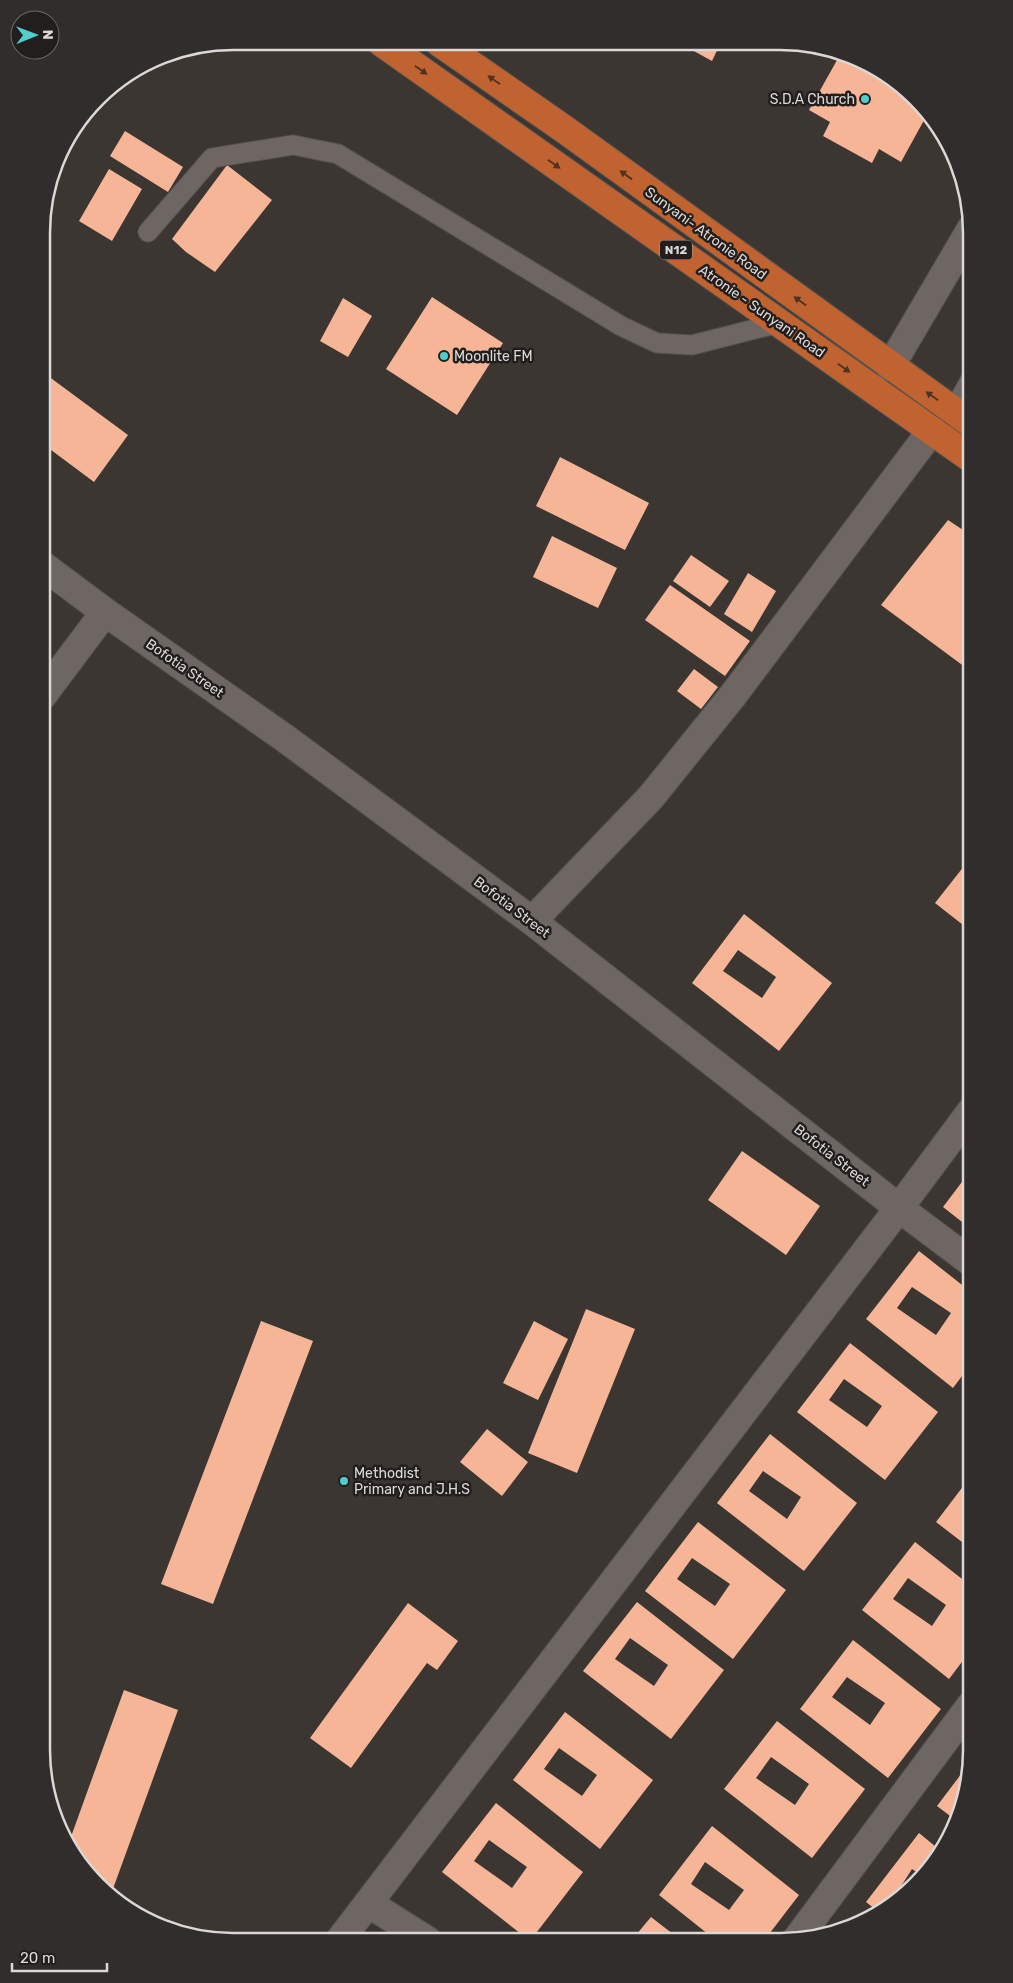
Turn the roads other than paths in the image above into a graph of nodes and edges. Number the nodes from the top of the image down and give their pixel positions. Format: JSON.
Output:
{"nodes":[{"id":1,"x":392,"y":50,"type":"edge"},
{"id":2,"x":451,"y":50,"type":"edge"},
{"id":3,"x":148,"y":232,"type":"dead end"},
{"id":4,"x":963,"y":243,"type":"edge"},
{"id":5,"x":779,"y":323,"type":"junction"},
{"id":6,"x":890,"y":367,"type":"junction"},
{"id":7,"x":963,"y":418,"type":"edge"},
{"id":8,"x":932,"y":430,"type":"junction"},
{"id":9,"x":963,"y":452,"type":"edge"},
{"id":10,"x":50,"y":571,"type":"edge"},
{"id":11,"x":105,"y":612,"type":"junction"},
{"id":12,"x":50,"y":685,"type":"edge"},
{"id":13,"x":532,"y":921,"type":"junction"},
{"id":14,"x":963,"y":1122,"type":"edge"},
{"id":15,"x":899,"y":1208,"type":"junction"},
{"id":16,"x":963,"y":1255,"type":"edge"},
{"id":17,"x":963,"y":1715,"type":"edge"},
{"id":18,"x":368,"y":1902,"type":"junction"},
{"id":19,"x":803,"y":1931,"type":"edge"},
{"id":20,"x":345,"y":1933,"type":"edge"},
{"id":21,"x":416,"y":1933,"type":"edge"}],
"edges":[{"from":1,"to":5,"type":"highway","name":"Atronie - Sunyani Road","number":"N12","one_way":true},
{"from":6,"to":2,"type":"highway","name":"Sunyani- Atronie Road","number":"N12","one_way":true},
{"from":3,"to":5,"type":"lane"},
{"from":4,"to":6,"type":"street"},
{"from":5,"to":8,"type":"highway","name":"Atronie - Sunyani Road","number":"N12","one_way":true},
{"from":7,"to":6,"type":"highway","name":"Sunyani- Atronie Road","number":"N12","one_way":true},
{"from":8,"to":9,"type":"highway","name":"Atronie - Sunyani Road","number":"N12"},
{"from":8,"to":13,"type":"street"},
{"from":10,"to":11,"type":"street","name":"Bofotia Street"},
{"from":11,"to":12,"type":"street"},
{"from":11,"to":13,"type":"street","name":"Bofotia Street"},
{"from":13,"to":15,"type":"street","name":"Bofotia Street"},
{"from":14,"to":15,"type":"street"},
{"from":15,"to":16,"type":"street","name":"Bofotia Street"},
{"from":15,"to":18,"type":"street"},
{"from":17,"to":19,"type":"street"},
{"from":18,"to":20,"type":"street"},
{"from":18,"to":21,"type":"street"}]}
